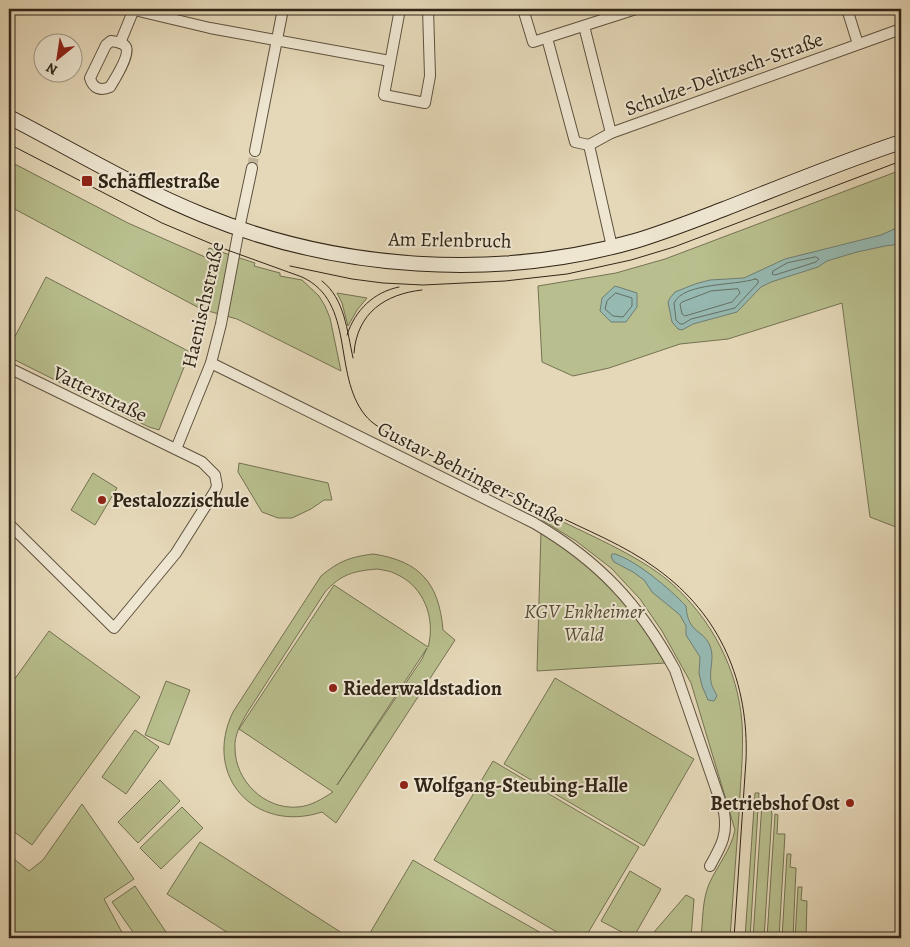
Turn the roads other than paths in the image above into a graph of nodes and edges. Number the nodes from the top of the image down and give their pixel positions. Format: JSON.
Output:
{"nodes":[{"id":1,"x":132,"y":9,"type":"edge"},
{"id":2,"x":283,"y":9,"type":"edge"},
{"id":3,"x":400,"y":9,"type":"edge"},
{"id":4,"x":428,"y":9,"type":"edge"},
{"id":5,"x":523,"y":9,"type":"edge"},
{"id":6,"x":636,"y":9,"type":"edge"},
{"id":7,"x":847,"y":9,"type":"edge"},
{"id":8,"x":584,"y":26,"type":"junction"},
{"id":9,"x":901,"y":29,"type":"edge"},
{"id":10,"x":547,"y":38,"type":"junction"},
{"id":11,"x":278,"y":40,"type":"junction"},
{"id":12,"x":120,"y":43,"type":"junction"},
{"id":13,"x":858,"y":44,"type":"junction"},
{"id":14,"x":390,"y":61,"type":"junction"},
{"id":15,"x":9,"y":117,"type":"edge"},
{"id":16,"x":611,"y":133,"type":"junction"},
{"id":17,"x":901,"y":142,"type":"edge"},
{"id":18,"x":589,"y":145,"type":"junction"},
{"id":19,"x":255,"y":151,"type":"tunnel mouth"},
{"id":20,"x":252,"y":168,"type":"tunnel mouth"},
{"id":21,"x":238,"y":229,"type":"junction"},
{"id":22,"x":612,"y":247,"type":"junction"},
{"id":23,"x":211,"y":363,"type":"junction"},
{"id":24,"x":9,"y":368,"type":"edge"},
{"id":25,"x":176,"y":449,"type":"junction"},
{"id":26,"x":9,"y":524,"type":"edge"},
{"id":27,"x":710,"y":866,"type":"dead end"}],
"edges":[{"from":1,"to":11,"type":"street"},
{"from":1,"to":12,"type":"street"},
{"from":2,"to":11,"type":"street"},
{"from":3,"to":14,"type":"street"},
{"from":4,"to":14,"type":"street"},
{"from":5,"to":10,"type":"street"},
{"from":6,"to":8,"type":"street"},
{"from":7,"to":13,"type":"street"},
{"from":8,"to":10,"type":"street"},
{"from":8,"to":16,"type":"street"},
{"from":9,"to":13,"type":"street","name":"Schulze-Delitzsch-Straße"},
{"from":10,"to":18,"type":"street"},
{"from":11,"to":14,"type":"street"},
{"from":11,"to":19,"type":"street"},
{"from":12,"to":12,"type":"street"},
{"from":13,"to":16,"type":"street","name":"Schulze-Delitzsch-Straße"},
{"from":15,"to":21,"type":"main road","name":"Am Erlenbruch"},
{"from":16,"to":18,"type":"street","name":"Schulze-Delitzsch-Straße"},
{"from":17,"to":22,"type":"main road","name":"Am Erlenbruch"},
{"from":18,"to":22,"type":"street"},
{"from":20,"to":21,"type":"street"},
{"from":21,"to":22,"type":"main road","name":"Am Erlenbruch"},
{"from":21,"to":23,"type":"street","name":"Haenischstraße"},
{"from":23,"to":25,"type":"street","name":"Haenischstraße"},
{"from":23,"to":27,"type":"street","name":"Gustav-Behringer-Straße"},
{"from":24,"to":25,"type":"street","name":"Vatterstraße"},
{"from":25,"to":26,"type":"street"}]}
